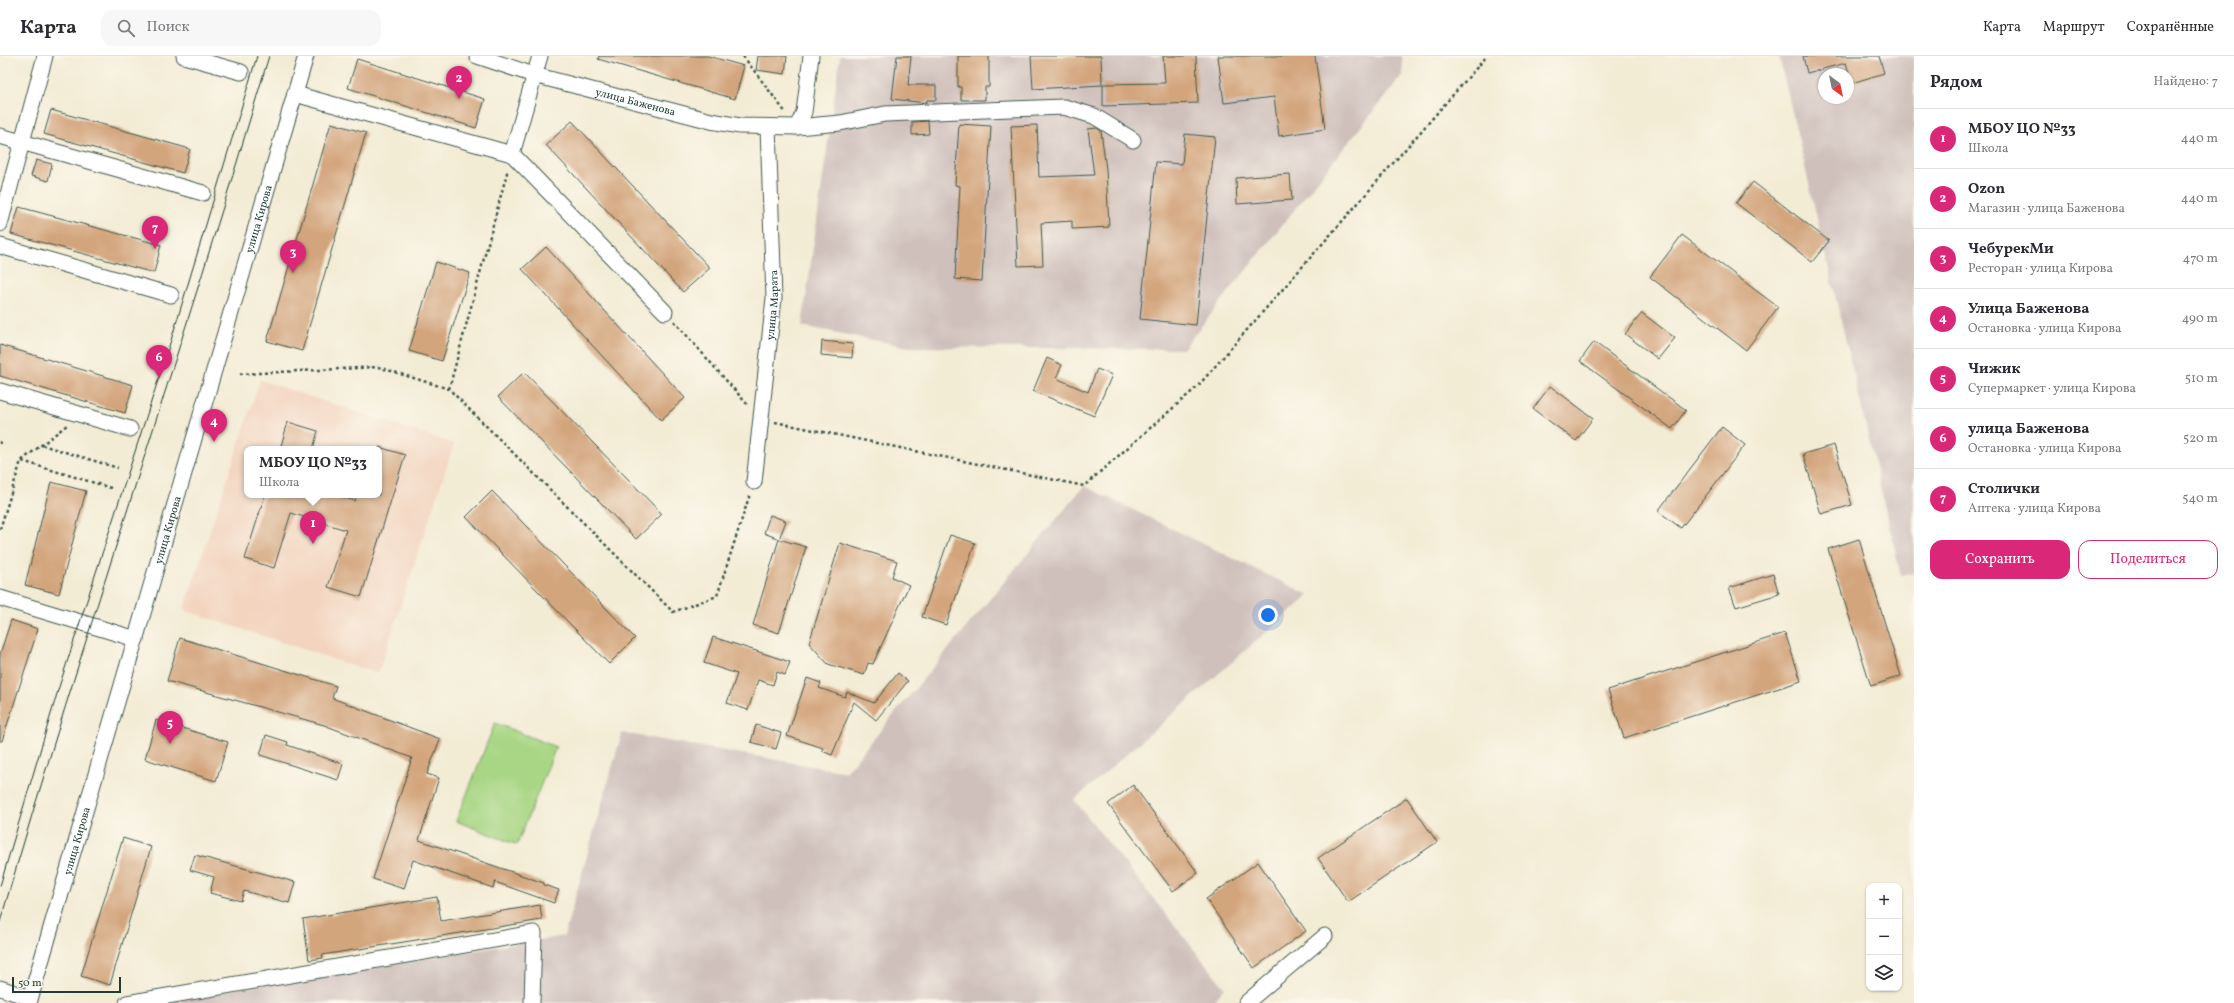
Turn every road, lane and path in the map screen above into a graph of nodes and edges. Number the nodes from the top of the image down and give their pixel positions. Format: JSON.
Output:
{"nodes":[{"id":1,"x":45,"y":56,"type":"edge"},
{"id":2,"x":184,"y":56,"type":"edge"},
{"id":3,"x":306,"y":56,"type":"edge"},
{"id":4,"x":477,"y":56,"type":"edge"},
{"id":5,"x":540,"y":56,"type":"edge"},
{"id":6,"x":743,"y":56,"type":"edge"},
{"id":7,"x":811,"y":56,"type":"edge"},
{"id":8,"x":1487,"y":56,"type":"edge"},
{"id":9,"x":241,"y":72,"type":"dead end"},
{"id":10,"x":534,"y":74,"type":"junction"},
{"id":11,"x":295,"y":94,"type":"junction"},
{"id":12,"x":768,"y":127,"type":"junction"},
{"id":13,"x":797,"y":127,"type":"junction"},
{"id":14,"x":0,"y":136,"type":"edge"},
{"id":15,"x":1133,"y":140,"type":"dead end"},
{"id":16,"x":23,"y":143,"type":"junction"},
{"id":17,"x":512,"y":154,"type":"junction"},
{"id":18,"x":203,"y":193,"type":"dead end"},
{"id":19,"x":0,"y":224,"type":"edge"},
{"id":20,"x":0,"y":246,"type":"edge"},
{"id":21,"x":172,"y":295,"type":"dead end"},
{"id":22,"x":665,"y":312,"type":"joint"},
{"id":23,"x":240,"y":374,"type":"dead end"},
{"id":24,"x":449,"y":389,"type":"junction"},
{"id":25,"x":0,"y":391,"type":"edge"},
{"id":26,"x":80,"y":414,"type":"junction"},
{"id":27,"x":761,"y":420,"type":"junction"},
{"id":28,"x":130,"y":429,"type":"dead end"},
{"id":29,"x":0,"y":441,"type":"edge"},
{"id":30,"x":0,"y":445,"type":"edge"},
{"id":31,"x":41,"y":445,"type":"junction"},
{"id":32,"x":21,"y":461,"type":"junction"},
{"id":33,"x":118,"y":468,"type":"dead end"},
{"id":34,"x":754,"y":482,"type":"joint"},
{"id":35,"x":111,"y":488,"type":"dead end"},
{"id":36,"x":0,"y":528,"type":"edge"},
{"id":37,"x":0,"y":598,"type":"edge"},
{"id":38,"x":136,"y":639,"type":"junction"},
{"id":39,"x":1325,"y":936,"type":"dead end"},
{"id":40,"x":0,"y":988,"type":"edge"},
{"id":41,"x":30,"y":1000,"type":"edge"},
{"id":42,"x":127,"y":1003,"type":"edge"},
{"id":43,"x":532,"y":1003,"type":"edge"},
{"id":44,"x":1246,"y":1003,"type":"edge"}],
"edges":[{"from":1,"to":16,"type":"street"},
{"from":2,"to":9,"type":"street"},
{"from":3,"to":11,"type":"street","name":"улица Кирова"},
{"from":4,"to":10,"type":"street","name":"улица Баженова"},
{"from":5,"to":10,"type":"street"},
{"from":6,"to":13,"type":"path"},
{"from":7,"to":13,"type":"street"},
{"from":8,"to":27,"type":"path"},
{"from":10,"to":12,"type":"street","name":"улица Баженова"},
{"from":10,"to":17,"type":"street"},
{"from":11,"to":17,"type":"street"},
{"from":11,"to":38,"type":"street","name":"улица Кирова"},
{"from":12,"to":13,"type":"street","name":"улица Баженова"},
{"from":12,"to":27,"type":"street","name":"улица Марата"},
{"from":13,"to":15,"type":"street","name":"улица Баженова"},
{"from":14,"to":16,"type":"street"},
{"from":16,"to":18,"type":"street"},
{"from":16,"to":19,"type":"street"},
{"from":17,"to":22,"type":"street"},
{"from":17,"to":24,"type":"path"},
{"from":20,"to":21,"type":"street"},
{"from":22,"to":27,"type":"path"},
{"from":23,"to":24,"type":"path"},
{"from":24,"to":34,"type":"path"},
{"from":25,"to":26,"type":"street"},
{"from":26,"to":28,"type":"street"},
{"from":26,"to":31,"type":"path"},
{"from":27,"to":34,"type":"street","name":"улица Марата"},
{"from":29,"to":30,"type":"path"},
{"from":31,"to":32,"type":"path"},
{"from":31,"to":33,"type":"path"},
{"from":32,"to":35,"type":"path"},
{"from":32,"to":36,"type":"path"},
{"from":37,"to":38,"type":"street"},
{"from":38,"to":41,"type":"street","name":"улица Кирова"},
{"from":39,"to":44,"type":"street"},
{"from":40,"to":41,"type":"street"},
{"from":42,"to":43,"type":"street"}]}
